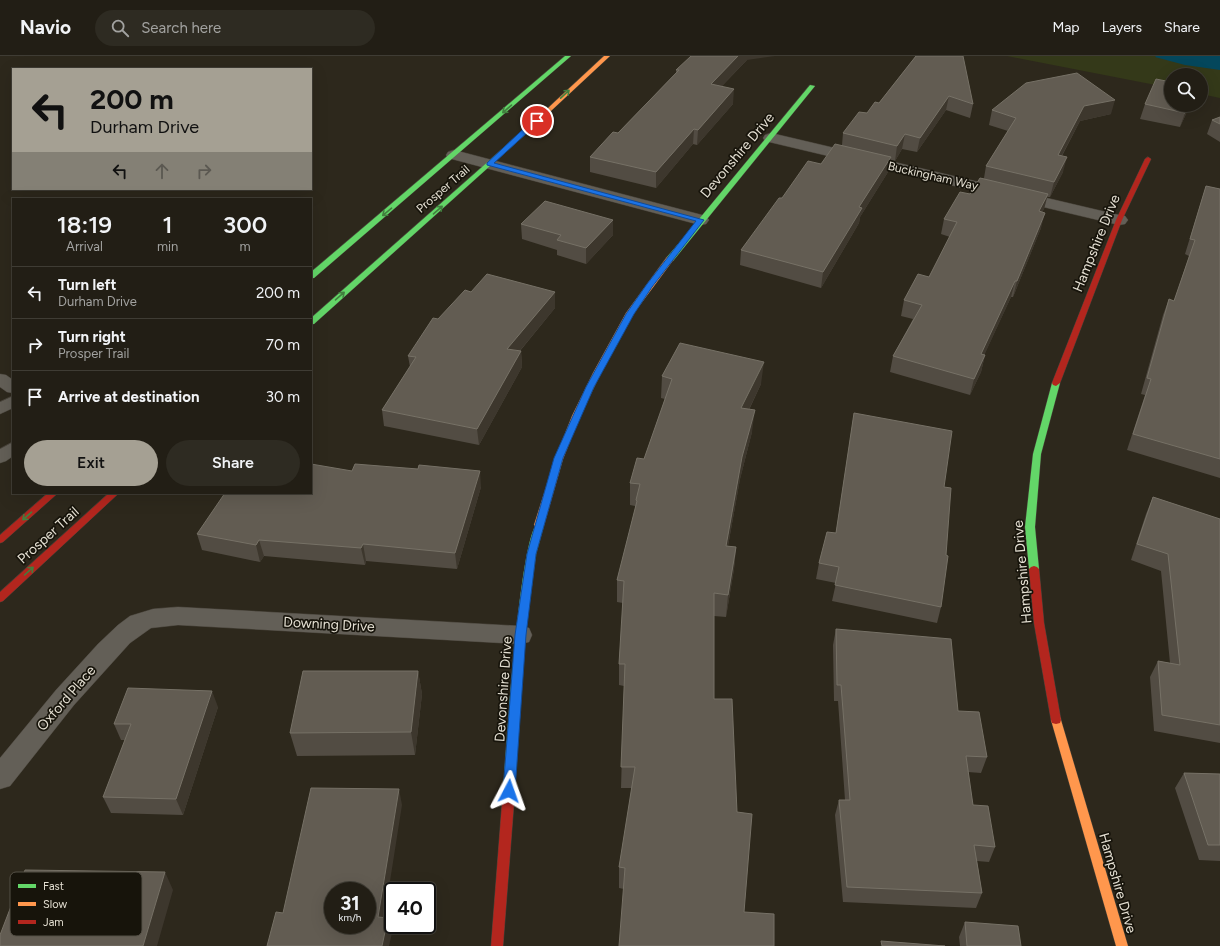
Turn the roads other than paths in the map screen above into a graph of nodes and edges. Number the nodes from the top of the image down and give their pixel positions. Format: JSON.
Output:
{"nodes":[{"id":1,"x":568,"y":56,"type":"edge"},
{"id":2,"x":607,"y":56,"type":"edge"},
{"id":3,"x":812,"y":86,"type":"dead end"},
{"id":4,"x":771,"y":138,"type":"junction"},
{"id":5,"x":454,"y":155,"type":"junction"},
{"id":6,"x":1148,"y":159,"type":"dead end"},
{"id":7,"x":490,"y":164,"type":"junction"},
{"id":8,"x":700,"y":220,"type":"junction"},
{"id":9,"x":1119,"y":220,"type":"junction"},
{"id":10,"x":312,"y":275,"type":"edge"},
{"id":11,"x":312,"y":321,"type":"edge"},
{"id":12,"x":0,"y":380,"type":"edge"},
{"id":13,"x":12,"y":387,"type":"edge"},
{"id":14,"x":12,"y":402,"type":"edge"},
{"id":15,"x":0,"y":410,"type":"edge"},
{"id":16,"x":12,"y":449,"type":"edge"},
{"id":17,"x":0,"y":457,"type":"edge"},
{"id":18,"x":53,"y":494,"type":"edge"},
{"id":19,"x":114,"y":494,"type":"edge"},
{"id":20,"x":0,"y":540,"type":"edge"},
{"id":21,"x":0,"y":598,"type":"edge"},
{"id":22,"x":138,"y":623,"type":"joint"},
{"id":23,"x":520,"y":635,"type":"junction"},
{"id":24,"x":0,"y":778,"type":"edge"},
{"id":25,"x":497,"y":946,"type":"edge"},
{"id":26,"x":1122,"y":946,"type":"edge"}],
"edges":[{"from":1,"to":5,"type":"street","name":"Prosper Trail","one_way":true},
{"from":7,"to":2,"type":"street","name":"Prosper Trail","one_way":true},
{"from":3,"to":4,"type":"street","name":"Devonshire Drive"},
{"from":4,"to":8,"type":"street","name":"Devonshire Drive"},
{"from":4,"to":9,"type":"street","name":"Buckingham Way"},
{"from":5,"to":7,"type":"street"},
{"from":5,"to":10,"type":"street","name":"Prosper Trail","one_way":true},
{"from":6,"to":9,"type":"street","name":"Hampshire Drive"},
{"from":7,"to":8,"type":"street"},
{"from":11,"to":7,"type":"street","name":"Prosper Trail","one_way":true},
{"from":8,"to":23,"type":"street","name":"Devonshire Drive"},
{"from":9,"to":26,"type":"street","name":"Hampshire Drive"},
{"from":12,"to":13,"type":"lane"},
{"from":14,"to":15,"type":"lane"},
{"from":16,"to":17,"type":"lane"},
{"from":18,"to":20,"type":"street","name":"Prosper Trail","one_way":true},
{"from":21,"to":19,"type":"street","name":"Prosper Trail","one_way":true},
{"from":22,"to":23,"type":"street","name":"Downing Drive"},
{"from":22,"to":24,"type":"street","name":"Oxford Place"},
{"from":23,"to":25,"type":"street","name":"Devonshire Drive"}]}
